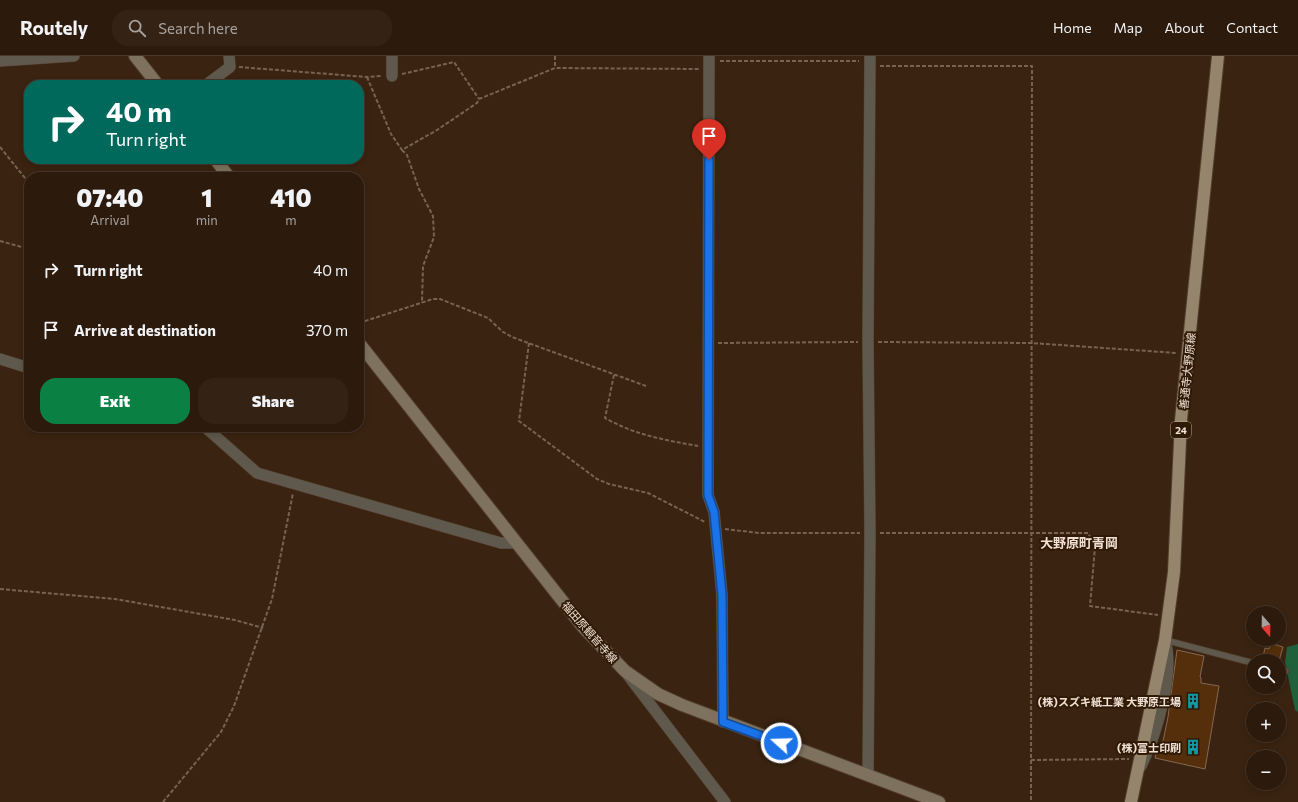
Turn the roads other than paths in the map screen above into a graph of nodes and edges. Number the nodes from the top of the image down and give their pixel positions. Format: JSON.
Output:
{"nodes":[{"id":1,"x":74,"y":56,"type":"edge"},
{"id":2,"x":135,"y":56,"type":"edge"},
{"id":3,"x":392,"y":56,"type":"edge"},
{"id":4,"x":1218,"y":56,"type":"edge"},
{"id":5,"x":0,"y":61,"type":"edge"},
{"id":6,"x":230,"y":61,"type":"edge"},
{"id":7,"x":870,"y":61,"type":"edge"},
{"id":8,"x":709,"y":62,"type":"edge"},
{"id":9,"x":392,"y":76,"type":"road end"},
{"id":10,"x":154,"y":80,"type":"edge"},
{"id":11,"x":211,"y":80,"type":"edge"},
{"id":12,"x":219,"y":164,"type":"edge"},
{"id":13,"x":225,"y":172,"type":"edge"},
{"id":14,"x":364,"y":348,"type":"edge"},
{"id":15,"x":0,"y":359,"type":"edge"},
{"id":16,"x":24,"y":366,"type":"edge"},
{"id":17,"x":211,"y":432,"type":"edge"},
{"id":18,"x":517,"y":543,"type":"junction"},
{"id":19,"x":1165,"y":640,"type":"junction"},
{"id":20,"x":1246,"y":661,"type":"edge"},
{"id":21,"x":625,"y":671,"type":"junction"},
{"id":22,"x":723,"y":722,"type":"junction"},
{"id":23,"x":868,"y":775,"type":"junction"},
{"id":24,"x":1135,"y":780,"type":"junction"},
{"id":25,"x":725,"y":802,"type":"edge"},
{"id":26,"x":939,"y":802,"type":"edge"},
{"id":27,"x":1131,"y":802,"type":"edge"}],
"edges":[{"from":1,"to":5,"type":"street"},
{"from":2,"to":10,"type":"main road"},
{"from":3,"to":9,"type":"street"},
{"from":4,"to":19,"type":"main road","name":"善通寺大野原線","number":"24"},
{"from":6,"to":11,"type":"street"},
{"from":7,"to":23,"type":"street"},
{"from":8,"to":22,"type":"street"},
{"from":12,"to":13,"type":"main road"},
{"from":14,"to":18,"type":"main road","name":"福田原観音寺線"},
{"from":15,"to":16,"type":"street"},
{"from":17,"to":18,"type":"street"},
{"from":18,"to":21,"type":"main road","name":"福田原観音寺線"},
{"from":19,"to":20,"type":"lane"},
{"from":19,"to":24,"type":"main road","name":"善通寺大野原線","number":"24"},
{"from":19,"to":24,"type":"street"},
{"from":21,"to":22,"type":"main road","name":"福田原観音寺線"},
{"from":21,"to":25,"type":"street"},
{"from":22,"to":23,"type":"main road","name":"福田原観音寺線"},
{"from":23,"to":26,"type":"main road","name":"福田原観音寺線"},
{"from":24,"to":27,"type":"main road","name":"善通寺大野原線","number":"24"}]}
